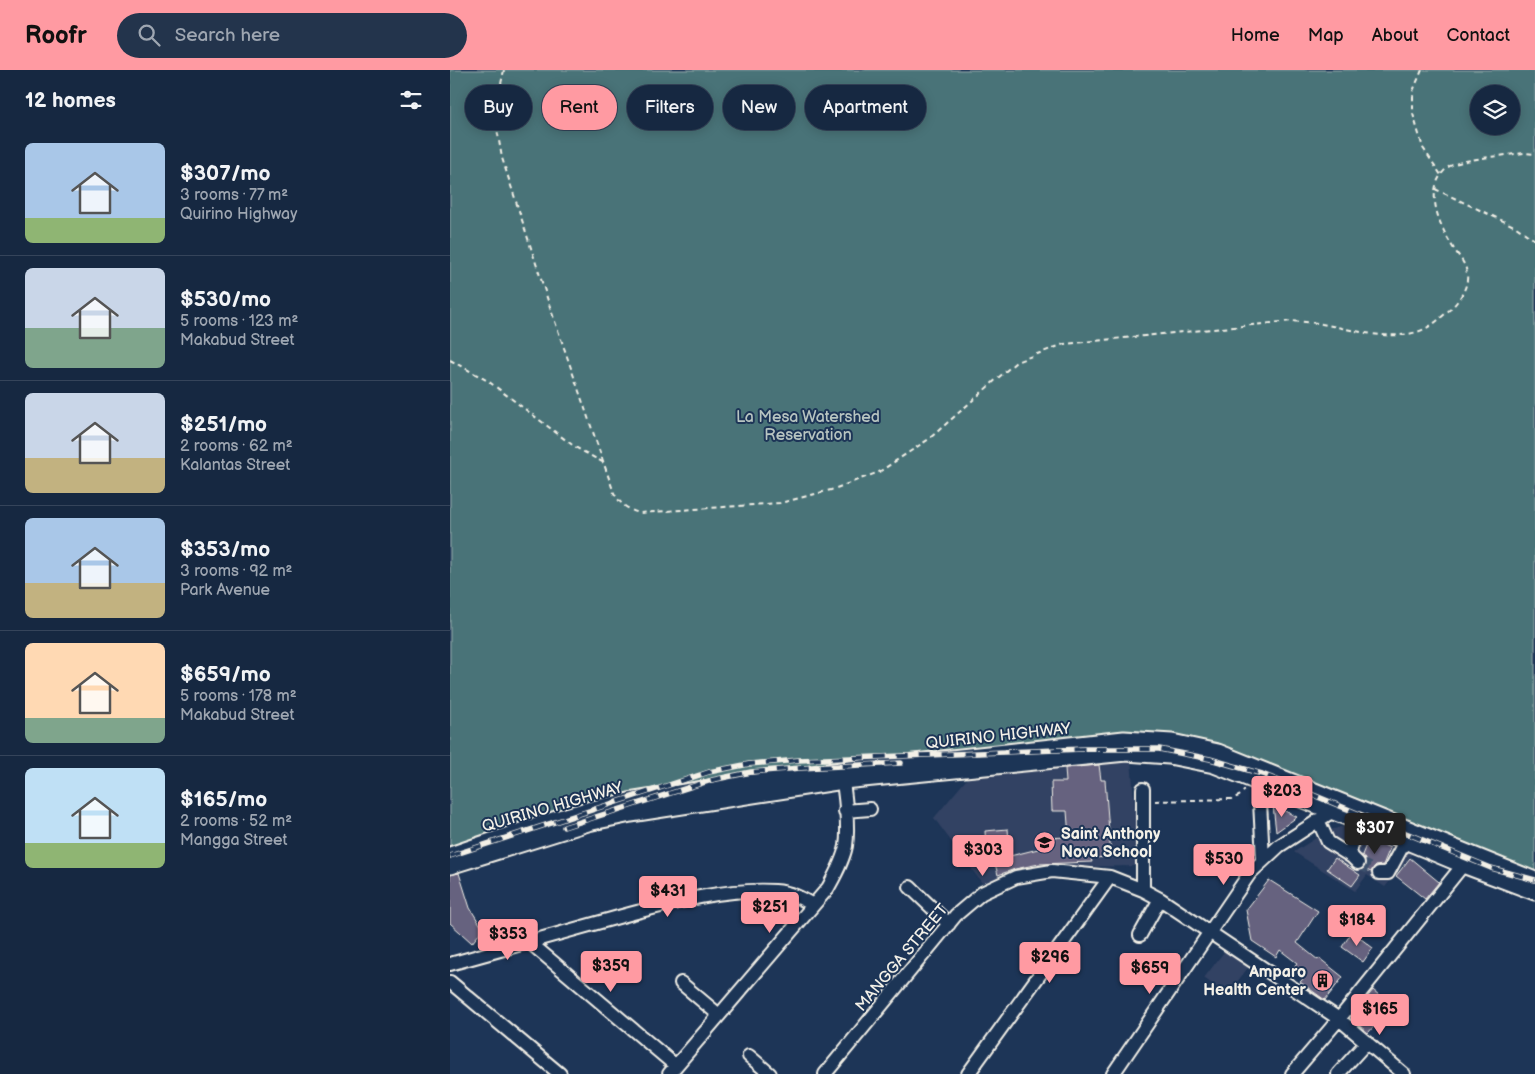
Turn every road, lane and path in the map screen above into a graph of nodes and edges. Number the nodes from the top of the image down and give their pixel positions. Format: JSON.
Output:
{"nodes":[{"id":1,"x":504,"y":70,"type":"edge"},
{"id":2,"x":1422,"y":70,"type":"edge"},
{"id":3,"x":1535,"y":154,"type":"edge"},
{"id":4,"x":1441,"y":175,"type":"junction"},
{"id":5,"x":1435,"y":189,"type":"junction"},
{"id":6,"x":1535,"y":240,"type":"edge"},
{"id":7,"x":450,"y":360,"type":"edge"},
{"id":8,"x":604,"y":463,"type":"junction"},
{"id":9,"x":842,"y":776,"type":"junction"},
{"id":10,"x":1254,"y":781,"type":"junction"},
{"id":11,"x":1144,"y":795,"type":"joint"},
{"id":12,"x":1336,"y":807,"type":"junction"},
{"id":13,"x":870,"y":810,"type":"dead end"},
{"id":14,"x":845,"y":811,"type":"junction"},
{"id":15,"x":1361,"y":817,"type":"junction"},
{"id":16,"x":1318,"y":820,"type":"junction"},
{"id":17,"x":1408,"y":836,"type":"junction"},
{"id":18,"x":1465,"y":859,"type":"junction"},
{"id":19,"x":452,"y":860,"type":"edge"},
{"id":20,"x":1263,"y":860,"type":"junction"},
{"id":21,"x":1379,"y":873,"type":"dead end"},
{"id":22,"x":1110,"y":877,"type":"junction"},
{"id":23,"x":1535,"y":880,"type":"edge"},
{"id":24,"x":910,"y":887,"type":"dead end"},
{"id":25,"x":1144,"y":890,"type":"junction"},
{"id":26,"x":1535,"y":892,"type":"edge"},
{"id":27,"x":1160,"y":899,"type":"junction"},
{"id":28,"x":813,"y":906,"type":"junction"},
{"id":29,"x":949,"y":924,"type":"junction"},
{"id":30,"x":1210,"y":932,"type":"junction"},
{"id":31,"x":1140,"y":935,"type":"dead end"},
{"id":32,"x":528,"y":941,"type":"junction"},
{"id":33,"x":450,"y":964,"type":"edge"},
{"id":34,"x":450,"y":982,"type":"edge"},
{"id":35,"x":681,"y":983,"type":"dead end"},
{"id":36,"x":719,"y":1015,"type":"junction"},
{"id":37,"x":1339,"y":1019,"type":"junction"},
{"id":38,"x":1367,"y":1042,"type":"junction"},
{"id":39,"x":749,"y":1056,"type":"dead end"},
{"id":40,"x":672,"y":1070,"type":"edge"},
{"id":41,"x":1294,"y":1073,"type":"edge"},
{"id":42,"x":560,"y":1074,"type":"edge"},
{"id":43,"x":770,"y":1074,"type":"edge"},
{"id":44,"x":825,"y":1074,"type":"edge"},
{"id":45,"x":968,"y":1074,"type":"edge"},
{"id":46,"x":1113,"y":1074,"type":"edge"},
{"id":47,"x":1338,"y":1074,"type":"edge"},
{"id":48,"x":1404,"y":1074,"type":"edge"}],
"edges":[{"from":1,"to":8,"type":"path"},
{"from":2,"to":4,"type":"path"},
{"from":3,"to":4,"type":"path"},
{"from":4,"to":5,"type":"path"},
{"from":5,"to":6,"type":"path"},
{"from":5,"to":8,"type":"path"},
{"from":7,"to":8,"type":"path"},
{"from":9,"to":10,"type":"main road","name":"QUIRINO HIGHWAY"},
{"from":9,"to":12,"type":"main road","name":"QUIRINO HIGHWAY"},
{"from":9,"to":14,"type":"street"},
{"from":9,"to":19,"type":"main road","name":"QUIRINO HIGHWAY"},
{"from":10,"to":11,"type":"path"},
{"from":10,"to":12,"type":"main road","name":"QUIRINO HIGHWAY"},
{"from":10,"to":20,"type":"street"},
{"from":11,"to":25,"type":"street"},
{"from":12,"to":15,"type":"main road","name":"QUIRINO HIGHWAY"},
{"from":12,"to":16,"type":"street"},
{"from":13,"to":14,"type":"street"},
{"from":14,"to":28,"type":"street"},
{"from":15,"to":16,"type":"street"},
{"from":15,"to":17,"type":"main road","name":"QUIRINO HIGHWAY"},
{"from":16,"to":20,"type":"street"},
{"from":17,"to":18,"type":"main road","name":"QUIRINO HIGHWAY"},
{"from":17,"to":21,"type":"street"},
{"from":18,"to":23,"type":"main road","name":"QUIRINO HIGHWAY"},
{"from":18,"to":26,"type":"main road","name":"QUIRINO HIGHWAY"},
{"from":18,"to":37,"type":"street"},
{"from":20,"to":30,"type":"street"},
{"from":22,"to":25,"type":"street","name":"MANGGA STREET"},
{"from":22,"to":29,"type":"street","name":"MANGGA STREET"},
{"from":22,"to":45,"type":"street"},
{"from":24,"to":29,"type":"street"},
{"from":25,"to":27,"type":"street","name":"MANGGA STREET"},
{"from":27,"to":30,"type":"street","name":"MANGGA STREET"},
{"from":27,"to":31,"type":"street"},
{"from":28,"to":32,"type":"street"},
{"from":28,"to":36,"type":"street"},
{"from":29,"to":44,"type":"street","name":"MANGGA STREET"},
{"from":30,"to":37,"type":"street","name":"MANGGA STREET"},
{"from":30,"to":46,"type":"street"},
{"from":32,"to":33,"type":"street"},
{"from":32,"to":40,"type":"street"},
{"from":34,"to":42,"type":"street"},
{"from":35,"to":36,"type":"street"},
{"from":36,"to":40,"type":"street"},
{"from":37,"to":38,"type":"street","name":"MANGGA STREET"},
{"from":37,"to":41,"type":"street"},
{"from":38,"to":47,"type":"street"},
{"from":38,"to":48,"type":"street","name":"MANGGA STREET"},
{"from":39,"to":43,"type":"street"}]}
